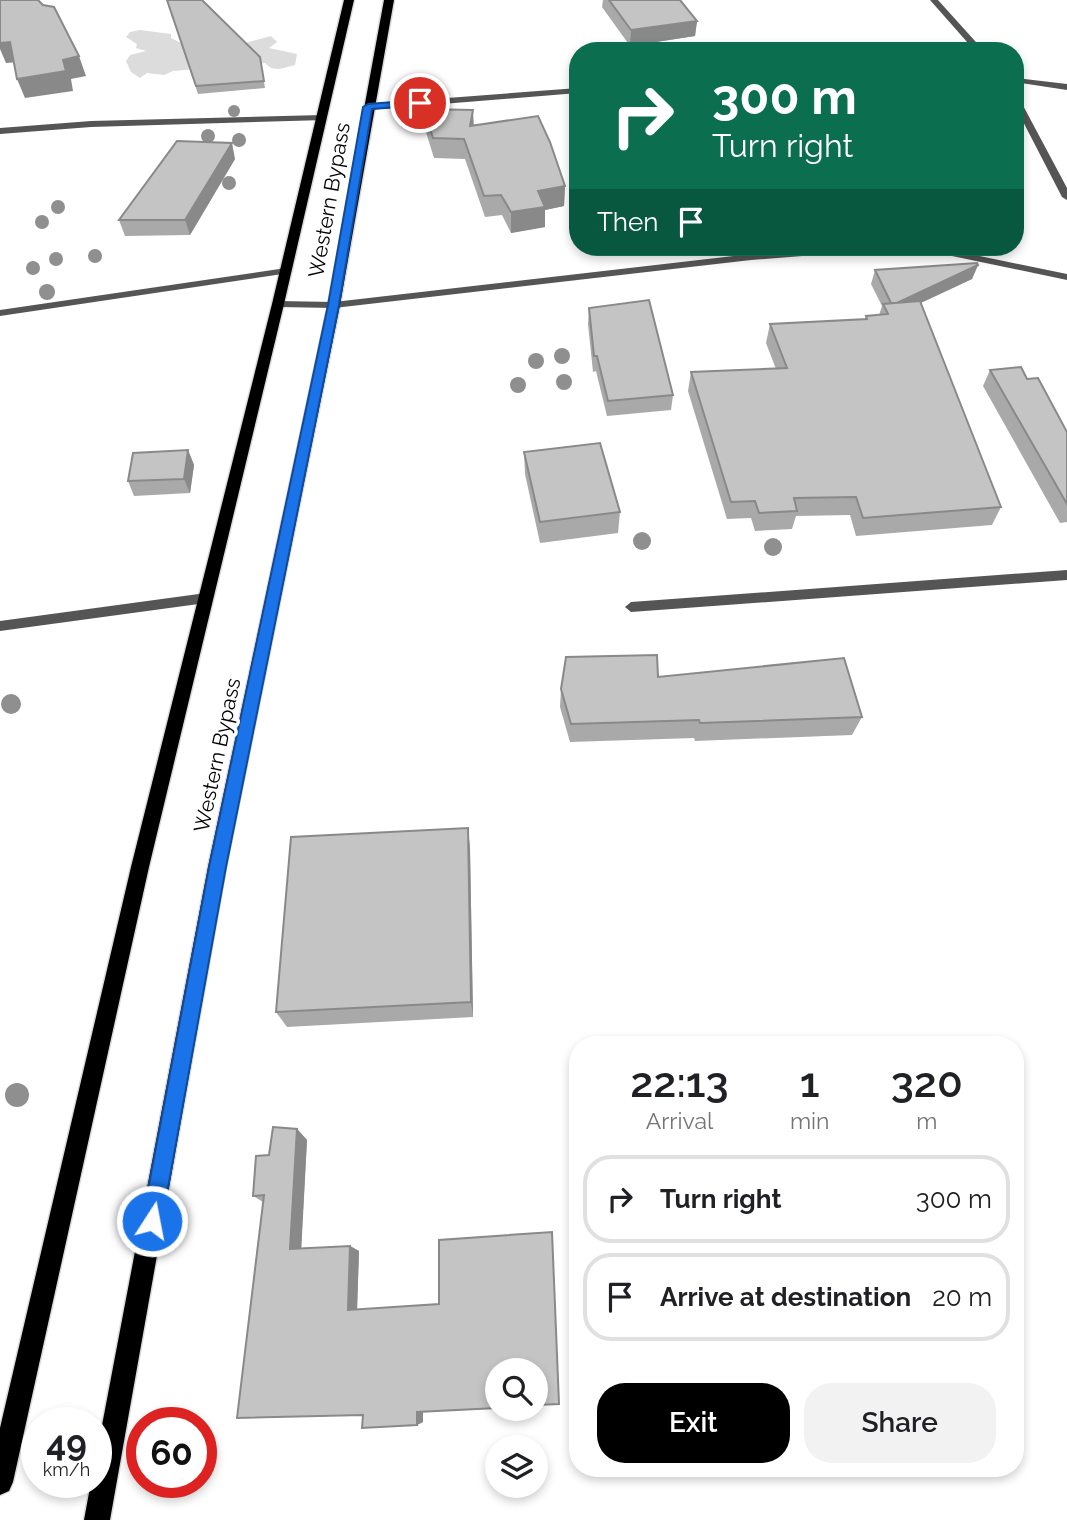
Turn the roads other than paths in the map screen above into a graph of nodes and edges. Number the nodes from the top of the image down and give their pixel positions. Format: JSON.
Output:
{"nodes":[{"id":1,"x":349,"y":0,"type":"edge"},
{"id":2,"x":389,"y":0,"type":"edge"},
{"id":3,"x":934,"y":0,"type":"edge"},
{"id":4,"x":972,"y":42,"type":"edge"},
{"id":5,"x":1024,"y":81,"type":"edge"},
{"id":6,"x":1067,"y":87,"type":"edge"},
{"id":7,"x":569,"y":91,"type":"edge"},
{"id":8,"x":368,"y":107,"type":"junction"},
{"id":9,"x":1024,"y":115,"type":"edge"},
{"id":10,"x":321,"y":118,"type":"junction"},
{"id":11,"x":0,"y":131,"type":"edge"},
{"id":12,"x":1067,"y":197,"type":"edge"},
{"id":13,"x":764,"y":256,"type":"edge"},
{"id":14,"x":966,"y":256,"type":"edge"},
{"id":15,"x":286,"y":271,"type":"junction"},
{"id":16,"x":1067,"y":277,"type":"edge"},
{"id":17,"x":278,"y":304,"type":"junction"},
{"id":18,"x":334,"y":305,"type":"junction"},
{"id":19,"x":0,"y":313,"type":"edge"},
{"id":20,"x":1067,"y":575,"type":"edge"},
{"id":21,"x":206,"y":598,"type":"junction"},
{"id":22,"x":631,"y":607,"type":"dead end"},
{"id":23,"x":0,"y":626,"type":"edge"},
{"id":24,"x":0,"y":1482,"type":"edge"},
{"id":25,"x":97,"y":1520,"type":"edge"}],
"edges":[{"from":1,"to":10,"type":"main road","name":"Western Bypass"},
{"from":2,"to":8,"type":"main road","name":"Western Bypass"},
{"from":3,"to":4,"type":"street"},
{"from":5,"to":6,"type":"street"},
{"from":7,"to":8,"type":"street"},
{"from":8,"to":18,"type":"main road","name":"Western Bypass"},
{"from":9,"to":12,"type":"street"},
{"from":10,"to":11,"type":"street"},
{"from":10,"to":15,"type":"main road","name":"Western Bypass"},
{"from":13,"to":18,"type":"street"},
{"from":14,"to":16,"type":"street"},
{"from":15,"to":17,"type":"main road","name":"Western Bypass"},
{"from":15,"to":19,"type":"street"},
{"from":17,"to":18,"type":"street"},
{"from":17,"to":21,"type":"main road","name":"Western Bypass"},
{"from":18,"to":25,"type":"main road","name":"Western Bypass"},
{"from":20,"to":22,"type":"street"},
{"from":21,"to":23,"type":"street"},
{"from":21,"to":24,"type":"main road","name":"Western Bypass"}]}
